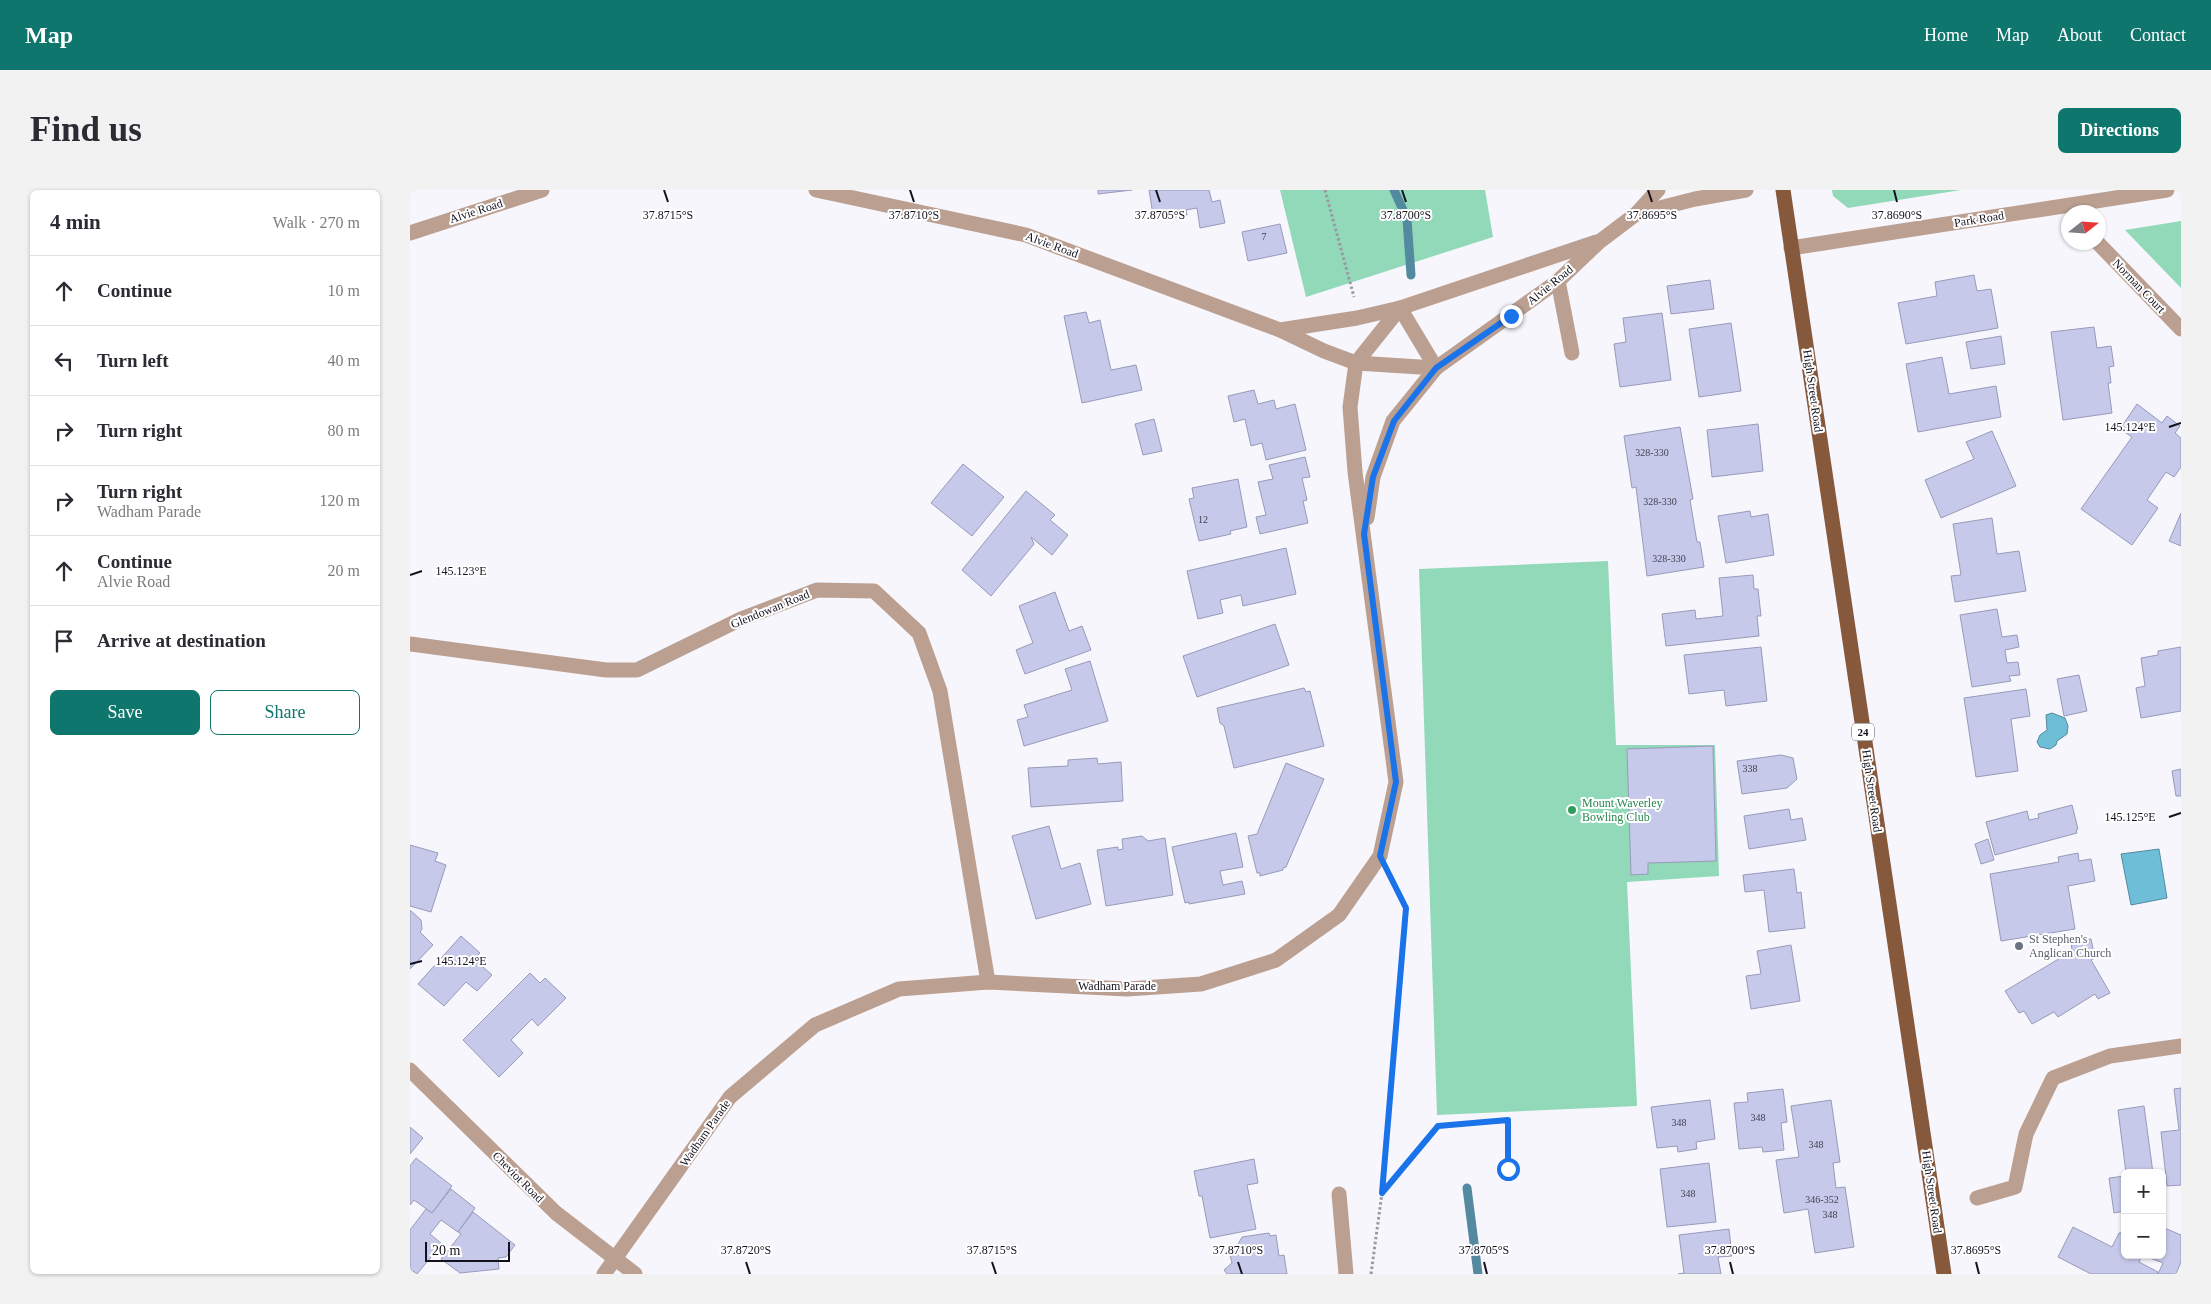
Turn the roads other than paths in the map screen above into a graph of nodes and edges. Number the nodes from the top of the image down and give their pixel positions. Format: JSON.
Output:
{"nodes":[{"id":1,"x":542,"y":190,"type":"edge"},
{"id":2,"x":816,"y":190,"type":"edge"},
{"id":3,"x":1658,"y":190,"type":"edge"},
{"id":4,"x":1746,"y":190,"type":"edge"},
{"id":5,"x":1783,"y":190,"type":"edge"},
{"id":6,"x":2167,"y":190,"type":"edge"},
{"id":7,"x":2090,"y":205,"type":"edge"},
{"id":8,"x":2061,"y":211,"type":"edge"},
{"id":9,"x":1636,"y":214,"type":"junction"},
{"id":10,"x":410,"y":233,"type":"edge"},
{"id":11,"x":1599,"y":242,"type":"junction"},
{"id":12,"x":1791,"y":248,"type":"junction"},
{"id":13,"x":2105,"y":250,"type":"edge"},
{"id":14,"x":1558,"y":281,"type":"junction"},
{"id":15,"x":1400,"y":308,"type":"junction"},
{"id":16,"x":2181,"y":329,"type":"edge"},
{"id":17,"x":1280,"y":330,"type":"junction"},
{"id":18,"x":1572,"y":353,"type":"dead end"},
{"id":19,"x":1356,"y":363,"type":"junction"},
{"id":20,"x":1436,"y":368,"type":"junction"},
{"id":21,"x":1364,"y":534,"type":"junction"},
{"id":22,"x":410,"y":644,"type":"edge"},
{"id":23,"x":988,"y":982,"type":"junction"},
{"id":24,"x":2181,"y":1046,"type":"edge"},
{"id":25,"x":410,"y":1070,"type":"edge"},
{"id":26,"x":1338,"y":1194,"type":"dead end"},
{"id":27,"x":1977,"y":1198,"type":"dead end"},
{"id":28,"x":616,"y":1259,"type":"junction"},
{"id":29,"x":604,"y":1274,"type":"edge"},
{"id":30,"x":635,"y":1274,"type":"edge"},
{"id":31,"x":1346,"y":1274,"type":"edge"},
{"id":32,"x":1944,"y":1274,"type":"edge"}],
"edges":[{"from":1,"to":10,"type":"street","name":"Alvie Road"},
{"from":2,"to":17,"type":"street","name":"Alvie Road"},
{"from":3,"to":9,"type":"street","name":"Alvie Road"},
{"from":4,"to":9,"type":"street","name":"Alvie Road"},
{"from":5,"to":12,"type":"main road","name":"High Street Road","number":"24"},
{"from":6,"to":7,"type":"street","name":"Park Road"},
{"from":8,"to":12,"type":"street","name":"Park Road"},
{"from":9,"to":11,"type":"street","name":"Alvie Road"},
{"from":11,"to":14,"type":"street","name":"Alvie Road"},
{"from":11,"to":15,"type":"street","name":"Alvie Road"},
{"from":12,"to":32,"type":"main road","name":"High Street Road","number":"24"},
{"from":13,"to":16,"type":"street","name":"Norman Court"},
{"from":14,"to":18,"type":"street"},
{"from":14,"to":20,"type":"street","name":"Alvie Road"},
{"from":15,"to":17,"type":"street","name":"Alvie Road"},
{"from":15,"to":19,"type":"street"},
{"from":15,"to":20,"type":"street"},
{"from":17,"to":19,"type":"street","name":"Alvie Road"},
{"from":19,"to":20,"type":"street","name":"Alvie Road"},
{"from":19,"to":21,"type":"street","name":"Wadham Parade"},
{"from":20,"to":21,"type":"street","name":"Wadham Parade"},
{"from":21,"to":23,"type":"street","name":"Wadham Parade"},
{"from":22,"to":23,"type":"street","name":"Glendowan Road"},
{"from":23,"to":28,"type":"street","name":"Wadham Parade"},
{"from":24,"to":27,"type":"street"},
{"from":25,"to":28,"type":"street","name":"Cheviot Road"},
{"from":26,"to":31,"type":"street"},
{"from":28,"to":29,"type":"street","name":"Wadham Parade"},
{"from":28,"to":30,"type":"street","name":"Cheviot Road"}]}
